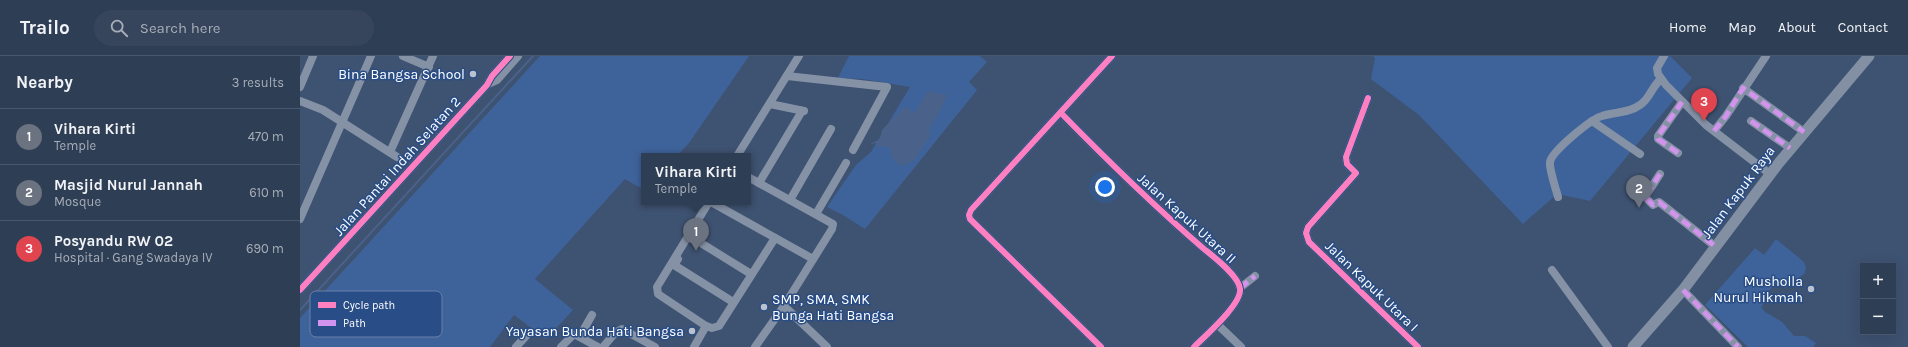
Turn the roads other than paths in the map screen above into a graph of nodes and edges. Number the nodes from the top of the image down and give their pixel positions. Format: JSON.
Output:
{"nodes":[{"id":1,"x":313,"y":56,"type":"edge"},
{"id":2,"x":371,"y":56,"type":"edge"},
{"id":3,"x":402,"y":56,"type":"edge"},
{"id":4,"x":433,"y":56,"type":"edge"},
{"id":5,"x":510,"y":56,"type":"edge"},
{"id":6,"x":518,"y":56,"type":"edge"},
{"id":7,"x":800,"y":56,"type":"edge"},
{"id":8,"x":1112,"y":56,"type":"edge"},
{"id":9,"x":1664,"y":56,"type":"edge"},
{"id":10,"x":1766,"y":56,"type":"edge"},
{"id":11,"x":1869,"y":56,"type":"edge"},
{"id":12,"x":429,"y":67,"type":"junction"},
{"id":13,"x":787,"y":76,"type":"junction"},
{"id":14,"x":1660,"y":79,"type":"junction"},
{"id":15,"x":488,"y":85,"type":"junction"},
{"id":16,"x":300,"y":87,"type":"edge"},
{"id":17,"x":1743,"y":88,"type":"junction"},
{"id":18,"x":1368,"y":98,"type":"dead end"},
{"id":19,"x":300,"y":101,"type":"edge"},
{"id":20,"x":1682,"y":102,"type":"junction"},
{"id":21,"x":770,"y":104,"type":"junction"},
{"id":22,"x":1061,"y":113,"type":"junction"},
{"id":23,"x":1592,"y":121,"type":"junction"},
{"id":24,"x":1751,"y":121,"type":"dead end"},
{"id":25,"x":342,"y":122,"type":"junction"},
{"id":26,"x":830,"y":129,"type":"dead end"},
{"id":27,"x":1714,"y":131,"type":"junction"},
{"id":28,"x":1804,"y":132,"type":"junction"},
{"id":29,"x":1790,"y":148,"type":"junction"},
{"id":30,"x":853,"y":150,"type":"dead end"},
{"id":31,"x":739,"y":153,"type":"edge"},
{"id":32,"x":1678,"y":153,"type":"dead end"},
{"id":33,"x":1640,"y":154,"type":"dead end"},
{"id":34,"x":846,"y":163,"type":"dead end"},
{"id":35,"x":1660,"y":174,"type":"dead end"},
{"id":36,"x":1770,"y":174,"type":"junction"},
{"id":37,"x":751,"y":179,"type":"edge"},
{"id":38,"x":759,"y":183,"type":"junction"},
{"id":39,"x":1558,"y":197,"type":"dead end"},
{"id":40,"x":790,"y":200,"type":"junction"},
{"id":41,"x":708,"y":205,"type":"edge"},
{"id":42,"x":715,"y":205,"type":"edge"},
{"id":43,"x":816,"y":214,"type":"junction"},
{"id":44,"x":300,"y":219,"type":"edge"},
{"id":45,"x":688,"y":235,"type":"junction"},
{"id":46,"x":775,"y":238,"type":"junction"},
{"id":47,"x":1716,"y":247,"type":"junction"},
{"id":48,"x":679,"y":257,"type":"dead end"},
{"id":49,"x":813,"y":259,"type":"junction"},
{"id":50,"x":1552,"y":270,"type":"dead end"},
{"id":51,"x":751,"y":274,"type":"junction"},
{"id":52,"x":1255,"y":276,"type":"dead end"},
{"id":53,"x":1240,"y":288,"type":"junction"},
{"id":54,"x":300,"y":290,"type":"edge"},
{"id":55,"x":1683,"y":290,"type":"junction"},
{"id":56,"x":733,"y":302,"type":"junction"},
{"id":57,"x":784,"y":306,"type":"junction"},
{"id":58,"x":592,"y":315,"type":"dead end"},
{"id":59,"x":706,"y":326,"type":"junction"},
{"id":60,"x":1219,"y":326,"type":"junction"},
{"id":61,"x":527,"y":334,"type":"dead end"},
{"id":62,"x":576,"y":336,"type":"junction"},
{"id":63,"x":652,"y":346,"type":"edge"},
{"id":64,"x":516,"y":347,"type":"edge"},
{"id":65,"x":561,"y":347,"type":"edge"},
{"id":66,"x":598,"y":347,"type":"edge"},
{"id":67,"x":603,"y":347,"type":"edge"},
{"id":68,"x":694,"y":347,"type":"edge"},
{"id":69,"x":755,"y":347,"type":"edge"},
{"id":70,"x":827,"y":347,"type":"edge"},
{"id":71,"x":1101,"y":347,"type":"edge"},
{"id":72,"x":1194,"y":347,"type":"edge"},
{"id":73,"x":1241,"y":347,"type":"edge"},
{"id":74,"x":1418,"y":347,"type":"edge"},
{"id":75,"x":1608,"y":347,"type":"edge"},
{"id":76,"x":1633,"y":347,"type":"edge"},
{"id":77,"x":1738,"y":347,"type":"edge"}],
"edges":[{"from":1,"to":16,"type":"street"},
{"from":2,"to":25,"type":"street"},
{"from":3,"to":12,"type":"street"},
{"from":4,"to":12,"type":"street"},
{"from":5,"to":15,"type":"street","name":"Jalan Pantai Indah Selatan 2"},
{"from":6,"to":15,"type":"street","name":"Jalan Pantai Indah Selatan 2"},
{"from":7,"to":13,"type":"street"},
{"from":8,"to":22,"type":"street"},
{"from":9,"to":14,"type":"street"},
{"from":10,"to":17,"type":"street"},
{"from":11,"to":28,"type":"main road","name":"Jalan Kapuk Raya"},
{"from":12,"to":25,"type":"street"},
{"from":13,"to":21,"type":"street"},
{"from":13,"to":30,"type":"street"},
{"from":14,"to":20,"type":"street"},
{"from":14,"to":23,"type":"street"},
{"from":15,"to":54,"type":"street","name":"Jalan Pantai Indah Selatan 2"},
{"from":17,"to":27,"type":"street"},
{"from":17,"to":28,"type":"street"},
{"from":18,"to":74,"type":"street","name":"Jalan Kapuk Utara I"},
{"from":19,"to":25,"type":"street"},
{"from":20,"to":27,"type":"street"},
{"from":20,"to":32,"type":"street"},
{"from":21,"to":31,"type":"street"},
{"from":21,"to":38,"type":"street"},
{"from":22,"to":53,"type":"street","name":"Jalan Kapuk Utara II"},
{"from":22,"to":71,"type":"street"},
{"from":23,"to":33,"type":"street"},
{"from":23,"to":39,"type":"street"},
{"from":24,"to":29,"type":"street"},
{"from":25,"to":44,"type":"street"},
{"from":26,"to":40,"type":"street"},
{"from":27,"to":36,"type":"street"},
{"from":28,"to":29,"type":"main road","name":"Jalan Kapuk Raya"},
{"from":29,"to":36,"type":"main road","name":"Jalan Kapuk Raya"},
{"from":34,"to":43,"type":"street"},
{"from":35,"to":47,"type":"street"},
{"from":36,"to":47,"type":"main road","name":"Jalan Kapuk Raya"},
{"from":37,"to":38,"type":"street"},
{"from":38,"to":40,"type":"street"},
{"from":40,"to":43,"type":"street"},
{"from":41,"to":45,"type":"street"},
{"from":42,"to":46,"type":"street"},
{"from":43,"to":49,"type":"street"},
{"from":45,"to":51,"type":"street"},
{"from":45,"to":59,"type":"street"},
{"from":46,"to":49,"type":"street"},
{"from":46,"to":51,"type":"street"},
{"from":47,"to":55,"type":"main road","name":"Jalan Kapuk Raya"},
{"from":48,"to":56,"type":"street"},
{"from":49,"to":57,"type":"street"},
{"from":50,"to":75,"type":"street"},
{"from":51,"to":56,"type":"street"},
{"from":52,"to":53,"type":"street"},
{"from":53,"to":60,"type":"street"},
{"from":55,"to":76,"type":"main road","name":"Jalan Kapuk Raya"},
{"from":55,"to":77,"type":"street"},
{"from":56,"to":59,"type":"street"},
{"from":57,"to":69,"type":"street"},
{"from":57,"to":70,"type":"street"},
{"from":58,"to":62,"type":"street"},
{"from":59,"to":68,"type":"street"},
{"from":60,"to":72,"type":"street"},
{"from":60,"to":73,"type":"street"},
{"from":61,"to":64,"type":"street"},
{"from":62,"to":65,"type":"street"},
{"from":62,"to":66,"type":"street"},
{"from":63,"to":67,"type":"street"}]}
